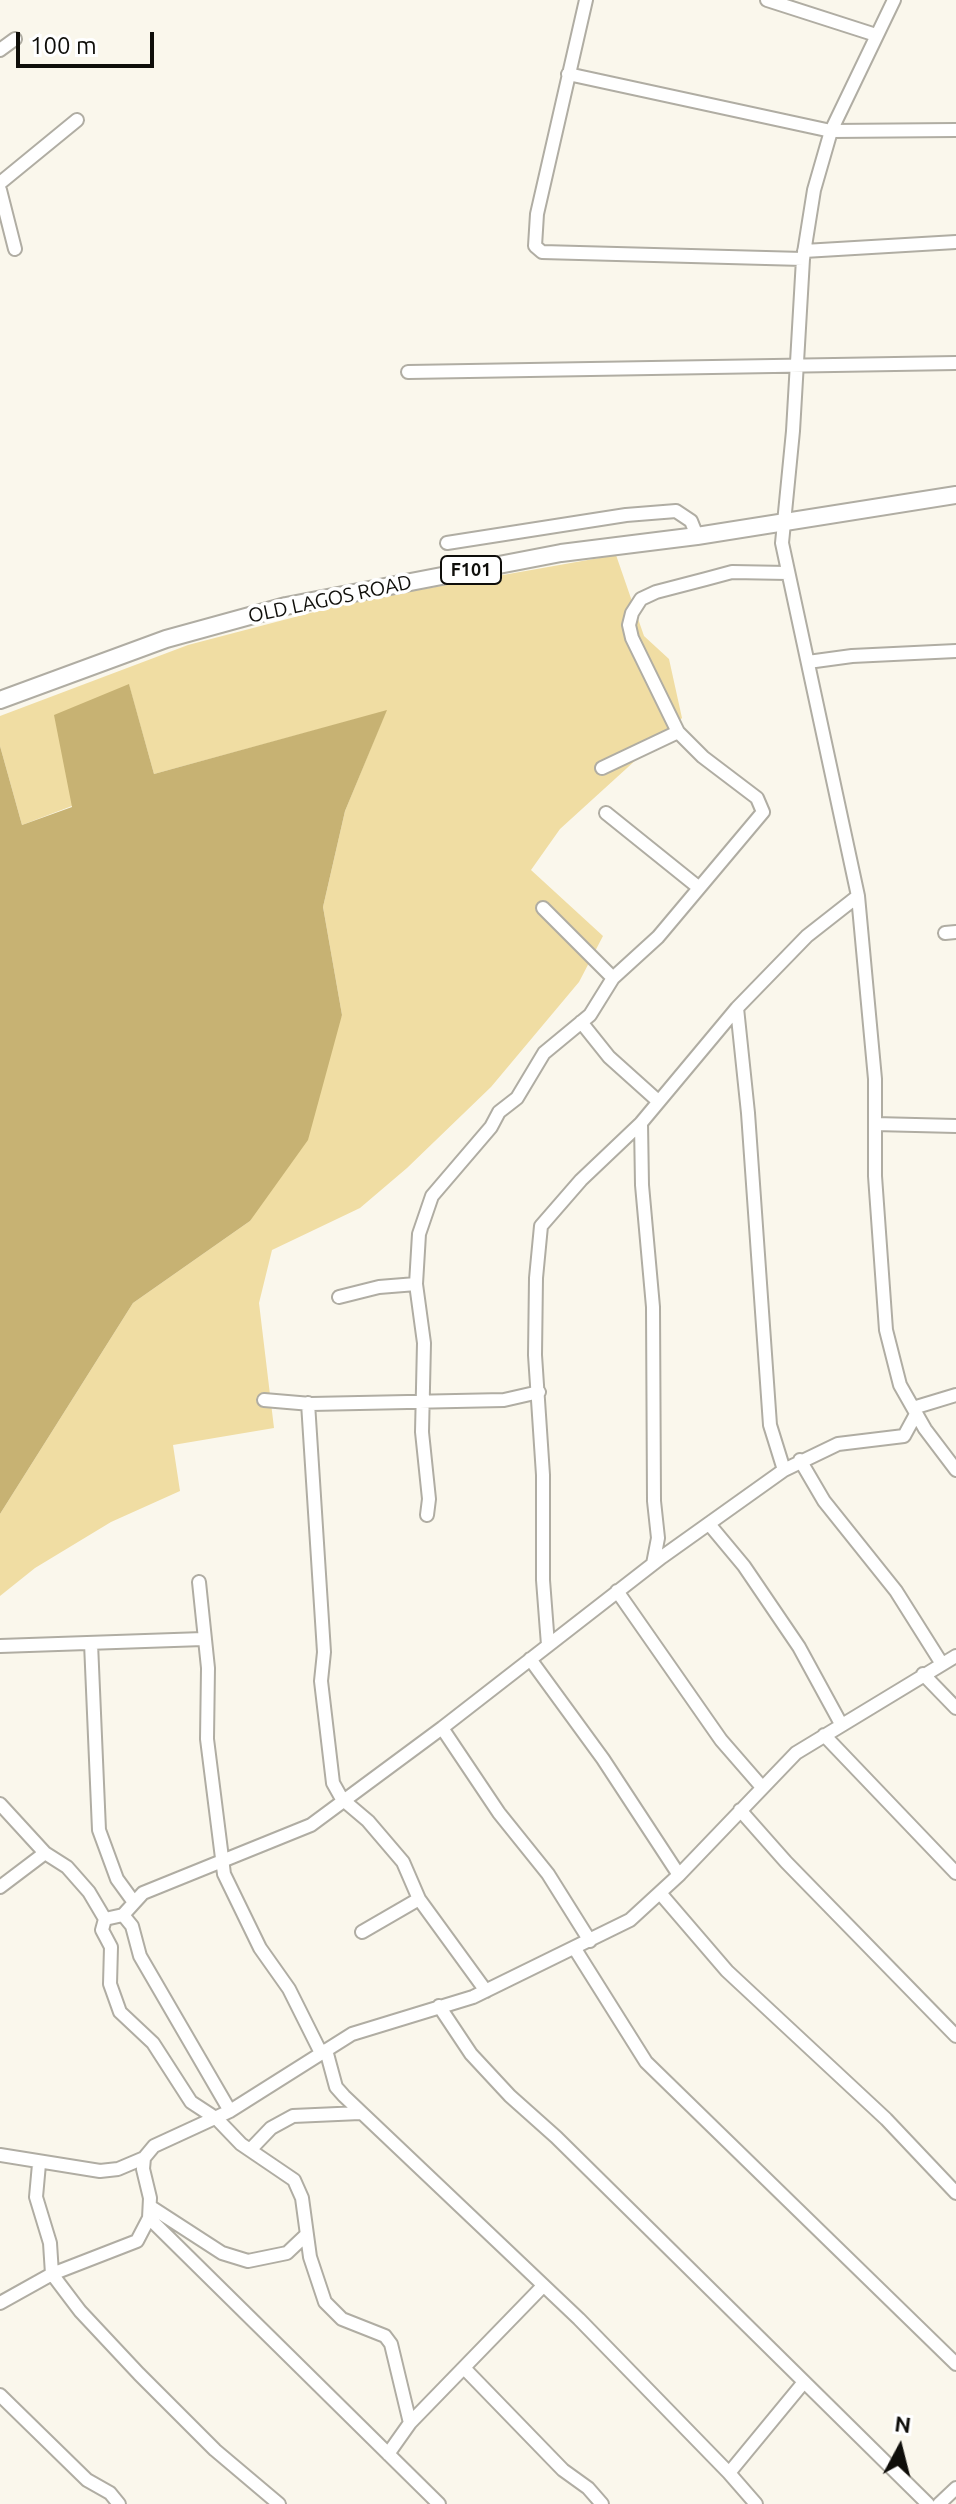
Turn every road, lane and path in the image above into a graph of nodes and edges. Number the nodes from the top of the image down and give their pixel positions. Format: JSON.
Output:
{"nodes":[{"id":1,"x":586,"y":0,"type":"edge"},
{"id":2,"x":767,"y":0,"type":"edge"},
{"id":3,"x":894,"y":0,"type":"edge"},
{"id":4,"x":876,"y":35,"type":"junction"},
{"id":5,"x":15,"y":39,"type":"dead end"},
{"id":6,"x":0,"y":50,"type":"edge"},
{"id":7,"x":568,"y":74,"type":"junction"},
{"id":8,"x":77,"y":120,"type":"dead end"},
{"id":9,"x":956,"y":130,"type":"edge"},
{"id":10,"x":831,"y":131,"type":"junction"},
{"id":11,"x":0,"y":183,"type":"edge"},
{"id":12,"x":0,"y":190,"type":"edge"},
{"id":13,"x":956,"y":242,"type":"edge"},
{"id":14,"x":15,"y":249,"type":"dead end"},
{"id":15,"x":803,"y":255,"type":"junction"},
{"id":16,"x":956,"y":363,"type":"edge"},
{"id":17,"x":797,"y":367,"type":"junction"},
{"id":18,"x":408,"y":372,"type":"dead end"},
{"id":19,"x":956,"y":495,"type":"edge"},
{"id":20,"x":783,"y":522,"type":"junction"},
{"id":21,"x":697,"y":536,"type":"junction"},
{"id":22,"x":447,"y":543,"type":"dead end"},
{"id":23,"x":788,"y":573,"type":"junction"},
{"id":24,"x":956,"y":651,"type":"edge"},
{"id":25,"x":808,"y":662,"type":"junction"},
{"id":26,"x":0,"y":700,"type":"edge"},
{"id":27,"x":678,"y":732,"type":"junction"},
{"id":28,"x":602,"y":768,"type":"dead end"},
{"id":29,"x":606,"y":813,"type":"dead end"},
{"id":30,"x":698,"y":887,"type":"junction"},
{"id":31,"x":858,"y":896,"type":"junction"},
{"id":32,"x":543,"y":908,"type":"dead end"},
{"id":33,"x":613,"y":978,"type":"junction"},
{"id":34,"x":737,"y":1008,"type":"junction"},
{"id":35,"x":581,"y":1022,"type":"junction"},
{"id":36,"x":658,"y":1101,"type":"junction"},
{"id":37,"x":641,"y":1123,"type":"junction"},
{"id":38,"x":875,"y":1124,"type":"junction"},
{"id":39,"x":956,"y":1126,"type":"edge"},
{"id":40,"x":626,"y":1139,"type":"junction"},
{"id":41,"x":640,"y":1151,"type":"junction"},
{"id":42,"x":416,"y":1284,"type":"junction"},
{"id":43,"x":339,"y":1297,"type":"dead end"},
{"id":44,"x":539,"y":1392,"type":"junction"},
{"id":45,"x":956,"y":1395,"type":"edge"},
{"id":46,"x":264,"y":1400,"type":"dead end"},
{"id":47,"x":424,"y":1401,"type":"junction"},
{"id":48,"x":308,"y":1403,"type":"junction"},
{"id":49,"x":914,"y":1411,"type":"junction"},
{"id":50,"x":800,"y":1460,"type":"junction"},
{"id":51,"x":784,"y":1470,"type":"junction"},
{"id":52,"x":956,"y":1470,"type":"edge"},
{"id":53,"x":427,"y":1515,"type":"dead end"},
{"id":54,"x":709,"y":1524,"type":"junction"},
{"id":55,"x":658,"y":1538,"type":"junction"},
{"id":56,"x":672,"y":1550,"type":"junction"},
{"id":57,"x":653,"y":1564,"type":"junction"},
{"id":58,"x":199,"y":1582,"type":"dead end"},
{"id":59,"x":617,"y":1591,"type":"junction"},
{"id":60,"x":203,"y":1639,"type":"junction"},
{"id":61,"x":91,"y":1643,"type":"junction"},
{"id":62,"x":548,"y":1645,"type":"junction"},
{"id":63,"x":0,"y":1646,"type":"edge"},
{"id":64,"x":956,"y":1656,"type":"edge"},
{"id":65,"x":530,"y":1659,"type":"junction"},
{"id":66,"x":942,"y":1664,"type":"junction"},
{"id":67,"x":923,"y":1674,"type":"junction"},
{"id":68,"x":956,"y":1708,"type":"edge"},
{"id":69,"x":841,"y":1724,"type":"junction"},
{"id":70,"x":442,"y":1728,"type":"junction"},
{"id":71,"x":824,"y":1735,"type":"junction"},
{"id":72,"x":761,"y":1786,"type":"junction"},
{"id":73,"x":342,"y":1799,"type":"junction"},
{"id":74,"x":0,"y":1804,"type":"edge"},
{"id":75,"x":740,"y":1810,"type":"junction"},
{"id":76,"x":45,"y":1853,"type":"junction"},
{"id":77,"x":222,"y":1862,"type":"junction"},
{"id":78,"x":956,"y":1873,"type":"edge"},
{"id":79,"x":679,"y":1875,"type":"junction"},
{"id":80,"x":0,"y":1887,"type":"edge"},
{"id":81,"x":660,"y":1893,"type":"junction"},
{"id":82,"x":419,"y":1899,"type":"junction"},
{"id":83,"x":133,"y":1901,"type":"junction"},
{"id":84,"x":123,"y":1915,"type":"junction"},
{"id":85,"x":105,"y":1919,"type":"junction"},
{"id":86,"x":362,"y":1932,"type":"dead end"},
{"id":87,"x":590,"y":1941,"type":"junction"},
{"id":88,"x":575,"y":1949,"type":"junction"},
{"id":89,"x":486,"y":1991,"type":"junction"},
{"id":90,"x":439,"y":2006,"type":"junction"},
{"id":91,"x":956,"y":2036,"type":"edge"},
{"id":92,"x":324,"y":2051,"type":"junction"},
{"id":93,"x":230,"y":2111,"type":"junction"},
{"id":94,"x":360,"y":2113,"type":"junction"},
{"id":95,"x":217,"y":2119,"type":"junction"},
{"id":96,"x":250,"y":2150,"type":"junction"},
{"id":97,"x":0,"y":2155,"type":"edge"},
{"id":98,"x":144,"y":2158,"type":"junction"},
{"id":99,"x":39,"y":2164,"type":"junction"},
{"id":100,"x":956,"y":2193,"type":"edge"},
{"id":101,"x":150,"y":2212,"type":"junction"},
{"id":102,"x":306,"y":2235,"type":"junction"},
{"id":103,"x":222,"y":2253,"type":"junction"},
{"id":104,"x":52,"y":2274,"type":"junction"},
{"id":105,"x":208,"y":2277,"type":"junction"},
{"id":106,"x":543,"y":2286,"type":"junction"},
{"id":107,"x":0,"y":2303,"type":"edge"},
{"id":108,"x":956,"y":2364,"type":"edge"},
{"id":109,"x":465,"y":2369,"type":"junction"},
{"id":110,"x":804,"y":2382,"type":"junction"},
{"id":111,"x":0,"y":2395,"type":"edge"},
{"id":112,"x":410,"y":2423,"type":"junction"},
{"id":113,"x":388,"y":2454,"type":"junction"},
{"id":114,"x":729,"y":2473,"type":"junction"},
{"id":115,"x":956,"y":2488,"type":"edge"},
{"id":116,"x":119,"y":2504,"type":"edge"},
{"id":117,"x":279,"y":2504,"type":"edge"},
{"id":118,"x":439,"y":2504,"type":"edge"},
{"id":119,"x":602,"y":2504,"type":"edge"},
{"id":120,"x":756,"y":2504,"type":"edge"},
{"id":121,"x":928,"y":2504,"type":"edge"},
{"id":122,"x":939,"y":2504,"type":"edge"}],
"edges":[{"from":1,"to":7,"type":"street"},
{"from":2,"to":4,"type":"street"},
{"from":3,"to":4,"type":"street"},
{"from":4,"to":10,"type":"street"},
{"from":5,"to":6,"type":"street"},
{"from":7,"to":10,"type":"street"},
{"from":7,"to":15,"type":"street"},
{"from":8,"to":11,"type":"street"},
{"from":9,"to":10,"type":"street"},
{"from":10,"to":15,"type":"street"},
{"from":12,"to":14,"type":"street"},
{"from":13,"to":15,"type":"street"},
{"from":15,"to":17,"type":"street"},
{"from":16,"to":17,"type":"street"},
{"from":17,"to":18,"type":"street"},
{"from":17,"to":20,"type":"street"},
{"from":19,"to":20,"type":"main road","name":"OLD LAGOS ROAD","number":"F101"},
{"from":20,"to":21,"type":"main road","name":"OLD LAGOS ROAD","number":"F101"},
{"from":20,"to":23,"type":"street"},
{"from":21,"to":22,"type":"street"},
{"from":21,"to":26,"type":"main road","name":"OLD LAGOS ROAD","number":"F101"},
{"from":23,"to":25,"type":"street"},
{"from":23,"to":27,"type":"street"},
{"from":24,"to":25,"type":"street"},
{"from":25,"to":31,"type":"street"},
{"from":27,"to":28,"type":"street"},
{"from":27,"to":30,"type":"street"},
{"from":29,"to":30,"type":"street"},
{"from":30,"to":33,"type":"street"},
{"from":31,"to":34,"type":"street"},
{"from":31,"to":38,"type":"street"},
{"from":32,"to":33,"type":"street"},
{"from":33,"to":35,"type":"street"},
{"from":34,"to":36,"type":"street"},
{"from":34,"to":51,"type":"street"},
{"from":35,"to":36,"type":"street"},
{"from":35,"to":42,"type":"street"},
{"from":36,"to":37,"type":"street"},
{"from":37,"to":40,"type":"street"},
{"from":37,"to":41,"type":"street"},
{"from":38,"to":39,"type":"street"},
{"from":38,"to":49,"type":"street"},
{"from":40,"to":41,"type":"street"},
{"from":40,"to":44,"type":"street"},
{"from":41,"to":55,"type":"street"},
{"from":42,"to":43,"type":"street"},
{"from":42,"to":47,"type":"street"},
{"from":44,"to":47,"type":"street"},
{"from":44,"to":62,"type":"street"},
{"from":45,"to":49,"type":"street"},
{"from":46,"to":48,"type":"street"},
{"from":47,"to":48,"type":"street"},
{"from":47,"to":53,"type":"street"},
{"from":48,"to":73,"type":"street"},
{"from":49,"to":50,"type":"street"},
{"from":49,"to":52,"type":"street"},
{"from":50,"to":51,"type":"street"},
{"from":50,"to":66,"type":"street"},
{"from":51,"to":54,"type":"street"},
{"from":54,"to":56,"type":"street"},
{"from":54,"to":69,"type":"street"},
{"from":55,"to":56,"type":"street"},
{"from":55,"to":57,"type":"street"},
{"from":56,"to":57,"type":"street"},
{"from":57,"to":59,"type":"street"},
{"from":58,"to":60,"type":"street"},
{"from":59,"to":62,"type":"street"},
{"from":59,"to":72,"type":"street"},
{"from":60,"to":61,"type":"street"},
{"from":60,"to":77,"type":"street"},
{"from":61,"to":63,"type":"street"},
{"from":61,"to":83,"type":"street"},
{"from":62,"to":65,"type":"street"},
{"from":64,"to":66,"type":"street"},
{"from":65,"to":70,"type":"street"},
{"from":65,"to":79,"type":"street"},
{"from":66,"to":67,"type":"street"},
{"from":67,"to":68,"type":"street"},
{"from":67,"to":69,"type":"street"},
{"from":69,"to":71,"type":"street"},
{"from":70,"to":73,"type":"street"},
{"from":70,"to":87,"type":"street"},
{"from":71,"to":72,"type":"street"},
{"from":71,"to":78,"type":"street"},
{"from":72,"to":75,"type":"street"},
{"from":73,"to":77,"type":"street"},
{"from":73,"to":82,"type":"street"},
{"from":74,"to":76,"type":"street"},
{"from":75,"to":79,"type":"street"},
{"from":75,"to":91,"type":"street"},
{"from":76,"to":80,"type":"street"},
{"from":76,"to":85,"type":"street"},
{"from":77,"to":83,"type":"street"},
{"from":77,"to":92,"type":"street"},
{"from":79,"to":81,"type":"street"},
{"from":81,"to":87,"type":"street"},
{"from":81,"to":100,"type":"street"},
{"from":82,"to":86,"type":"street"},
{"from":82,"to":89,"type":"street"},
{"from":83,"to":84,"type":"street"},
{"from":84,"to":85,"type":"street"},
{"from":84,"to":93,"type":"street"},
{"from":85,"to":95,"type":"street"},
{"from":87,"to":88,"type":"street"},
{"from":88,"to":89,"type":"street"},
{"from":88,"to":108,"type":"street"},
{"from":89,"to":90,"type":"street"},
{"from":90,"to":92,"type":"street"},
{"from":90,"to":110,"type":"street"},
{"from":92,"to":93,"type":"street"},
{"from":92,"to":94,"type":"street"},
{"from":93,"to":95,"type":"street"},
{"from":94,"to":96,"type":"street"},
{"from":94,"to":106,"type":"street"},
{"from":95,"to":96,"type":"street"},
{"from":95,"to":98,"type":"street"},
{"from":96,"to":102,"type":"street"},
{"from":97,"to":99,"type":"street"},
{"from":98,"to":99,"type":"street"},
{"from":98,"to":101,"type":"street"},
{"from":99,"to":104,"type":"street"},
{"from":101,"to":103,"type":"street"},
{"from":101,"to":104,"type":"street"},
{"from":101,"to":105,"type":"street"},
{"from":102,"to":103,"type":"street"},
{"from":102,"to":112,"type":"street"},
{"from":103,"to":105,"type":"street"},
{"from":104,"to":107,"type":"street"},
{"from":104,"to":117,"type":"street"},
{"from":105,"to":113,"type":"street"},
{"from":106,"to":109,"type":"street"},
{"from":106,"to":114,"type":"street"},
{"from":109,"to":112,"type":"street"},
{"from":109,"to":119,"type":"street"},
{"from":110,"to":114,"type":"street"},
{"from":110,"to":121,"type":"street"},
{"from":111,"to":116,"type":"street"},
{"from":112,"to":113,"type":"street"},
{"from":113,"to":118,"type":"street"},
{"from":114,"to":120,"type":"street"},
{"from":115,"to":122,"type":"street"}]}
